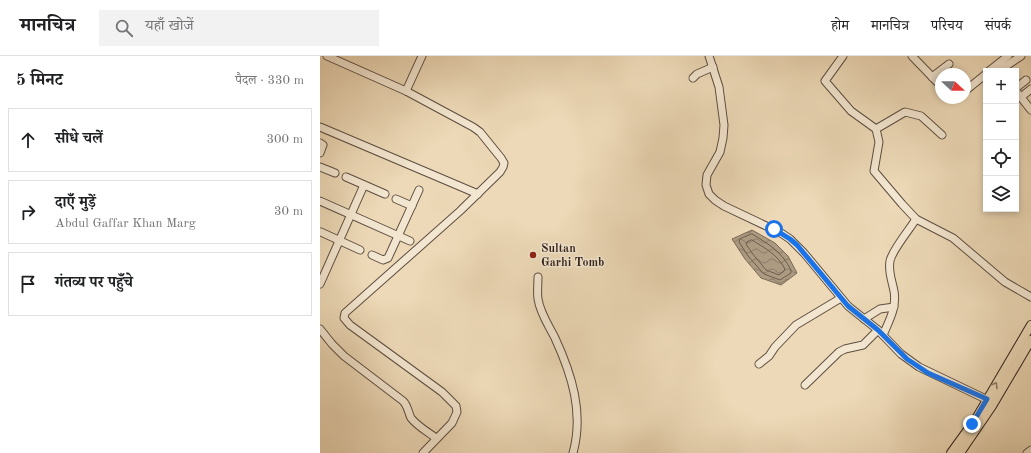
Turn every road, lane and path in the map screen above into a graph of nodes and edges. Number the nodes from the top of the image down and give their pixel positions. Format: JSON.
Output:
{"nodes":[{"id":1,"x":422,"y":56,"type":"edge"},
{"id":2,"x":709,"y":56,"type":"edge"},
{"id":3,"x":843,"y":56,"type":"edge"},
{"id":4,"x":912,"y":56,"type":"edge"},
{"id":5,"x":1008,"y":56,"type":"edge"},
{"id":6,"x":329,"y":57,"type":"edge"},
{"id":7,"x":1019,"y":57,"type":"edge"},
{"id":8,"x":949,"y":64,"type":"dead end"},
{"id":9,"x":713,"y":67,"type":"junction"},
{"id":10,"x":1000,"y":68,"type":"edge"},
{"id":11,"x":1001,"y":68,"type":"edge"},
{"id":12,"x":983,"y":76,"type":"edge"},
{"id":13,"x":932,"y":77,"type":"junction"},
{"id":14,"x":693,"y":78,"type":"dead end"},
{"id":15,"x":935,"y":80,"type":"edge"},
{"id":16,"x":1026,"y":80,"type":"dead end"},
{"id":17,"x":971,"y":85,"type":"edge"},
{"id":18,"x":1019,"y":86,"type":"edge"},
{"id":19,"x":1031,"y":89,"type":"edge"},
{"id":20,"x":406,"y":91,"type":"junction"},
{"id":21,"x":1019,"y":94,"type":"edge"},
{"id":22,"x":1019,"y":95,"type":"edge"},
{"id":23,"x":1031,"y":109,"type":"edge"},
{"id":24,"x":320,"y":127,"type":"edge"},
{"id":25,"x":876,"y":128,"type":"junction"},
{"id":26,"x":942,"y":135,"type":"dead end"},
{"id":27,"x":320,"y":143,"type":"edge"},
{"id":28,"x":320,"y":154,"type":"edge"},
{"id":29,"x":320,"y":167,"type":"edge"},
{"id":30,"x":335,"y":173,"type":"dead end"},
{"id":31,"x":346,"y":177,"type":"dead end"},
{"id":32,"x":364,"y":185,"type":"junction"},
{"id":33,"x":419,"y":190,"type":"dead end"},
{"id":34,"x":385,"y":194,"type":"dead end"},
{"id":35,"x":478,"y":194,"type":"junction"},
{"id":36,"x":396,"y":199,"type":"dead end"},
{"id":37,"x":320,"y":201,"type":"edge"},
{"id":38,"x":412,"y":206,"type":"junction"},
{"id":39,"x":351,"y":215,"type":"junction"},
{"id":40,"x":916,"y":219,"type":"junction"},
{"id":41,"x":321,"y":232,"type":"dead end"},
{"id":42,"x":398,"y":236,"type":"junction"},
{"id":43,"x":340,"y":240,"type":"junction"},
{"id":44,"x":410,"y":241,"type":"dead end"},
{"id":45,"x":360,"y":250,"type":"dead end"},
{"id":46,"x":372,"y":255,"type":"dead end"},
{"id":47,"x":538,"y":277,"type":"dead end"},
{"id":48,"x":320,"y":284,"type":"edge"},
{"id":49,"x":1031,"y":296,"type":"edge"},
{"id":50,"x":841,"y":298,"type":"junction"},
{"id":51,"x":894,"y":307,"type":"junction"},
{"id":52,"x":864,"y":319,"type":"junction"},
{"id":53,"x":1031,"y":325,"type":"edge"},
{"id":54,"x":320,"y":329,"type":"edge"},
{"id":55,"x":881,"y":333,"type":"junction"},
{"id":56,"x":1031,"y":340,"type":"edge"},
{"id":57,"x":759,"y":364,"type":"dead end"},
{"id":58,"x":805,"y":385,"type":"dead end"},
{"id":59,"x":990,"y":401,"type":"junction"},
{"id":60,"x":436,"y":438,"type":"junction"},
{"id":61,"x":1031,"y":450,"type":"edge"},
{"id":62,"x":423,"y":453,"type":"edge"},
{"id":63,"x":573,"y":453,"type":"edge"},
{"id":64,"x":951,"y":453,"type":"edge"},
{"id":65,"x":960,"y":453,"type":"edge"},
{"id":66,"x":1028,"y":453,"type":"edge"}],
"edges":[{"from":1,"to":20,"type":"street"},
{"from":2,"to":9,"type":"street"},
{"from":3,"to":25,"type":"street"},
{"from":4,"to":13,"type":"street"},
{"from":5,"to":10,"type":"street"},
{"from":6,"to":20,"type":"street"},
{"from":7,"to":11,"type":"street"},
{"from":8,"to":13,"type":"street"},
{"from":9,"to":14,"type":"street"},
{"from":9,"to":50,"type":"street"},
{"from":12,"to":17,"type":"street"},
{"from":13,"to":15,"type":"street"},
{"from":16,"to":18,"type":"street"},
{"from":19,"to":21,"type":"street"},
{"from":20,"to":35,"type":"street"},
{"from":22,"to":23,"type":"street"},
{"from":24,"to":35,"type":"street"},
{"from":25,"to":26,"type":"street"},
{"from":25,"to":40,"type":"street"},
{"from":27,"to":28,"type":"street"},
{"from":29,"to":30,"type":"street"},
{"from":31,"to":32,"type":"street"},
{"from":32,"to":34,"type":"street"},
{"from":32,"to":39,"type":"street"},
{"from":33,"to":38,"type":"street"},
{"from":35,"to":60,"type":"street"},
{"from":36,"to":38,"type":"street"},
{"from":37,"to":39,"type":"street"},
{"from":38,"to":42,"type":"street"},
{"from":39,"to":42,"type":"street"},
{"from":39,"to":43,"type":"street"},
{"from":40,"to":49,"type":"street"},
{"from":40,"to":51,"type":"street"},
{"from":41,"to":43,"type":"street"},
{"from":42,"to":44,"type":"street"},
{"from":42,"to":46,"type":"street"},
{"from":43,"to":45,"type":"street"},
{"from":43,"to":48,"type":"street"},
{"from":47,"to":63,"type":"street"},
{"from":50,"to":52,"type":"street"},
{"from":50,"to":57,"type":"street"},
{"from":51,"to":52,"type":"street"},
{"from":51,"to":55,"type":"street"},
{"from":52,"to":55,"type":"street"},
{"from":59,"to":53,"type":"main road","one_way":true},
{"from":54,"to":60,"type":"street"},
{"from":55,"to":58,"type":"street"},
{"from":55,"to":59,"type":"street"},
{"from":56,"to":59,"type":"main road"},
{"from":59,"to":64,"type":"main road"},
{"from":59,"to":65,"type":"main road"},
{"from":60,"to":62,"type":"street"},
{"from":61,"to":66,"type":"street"}]}
